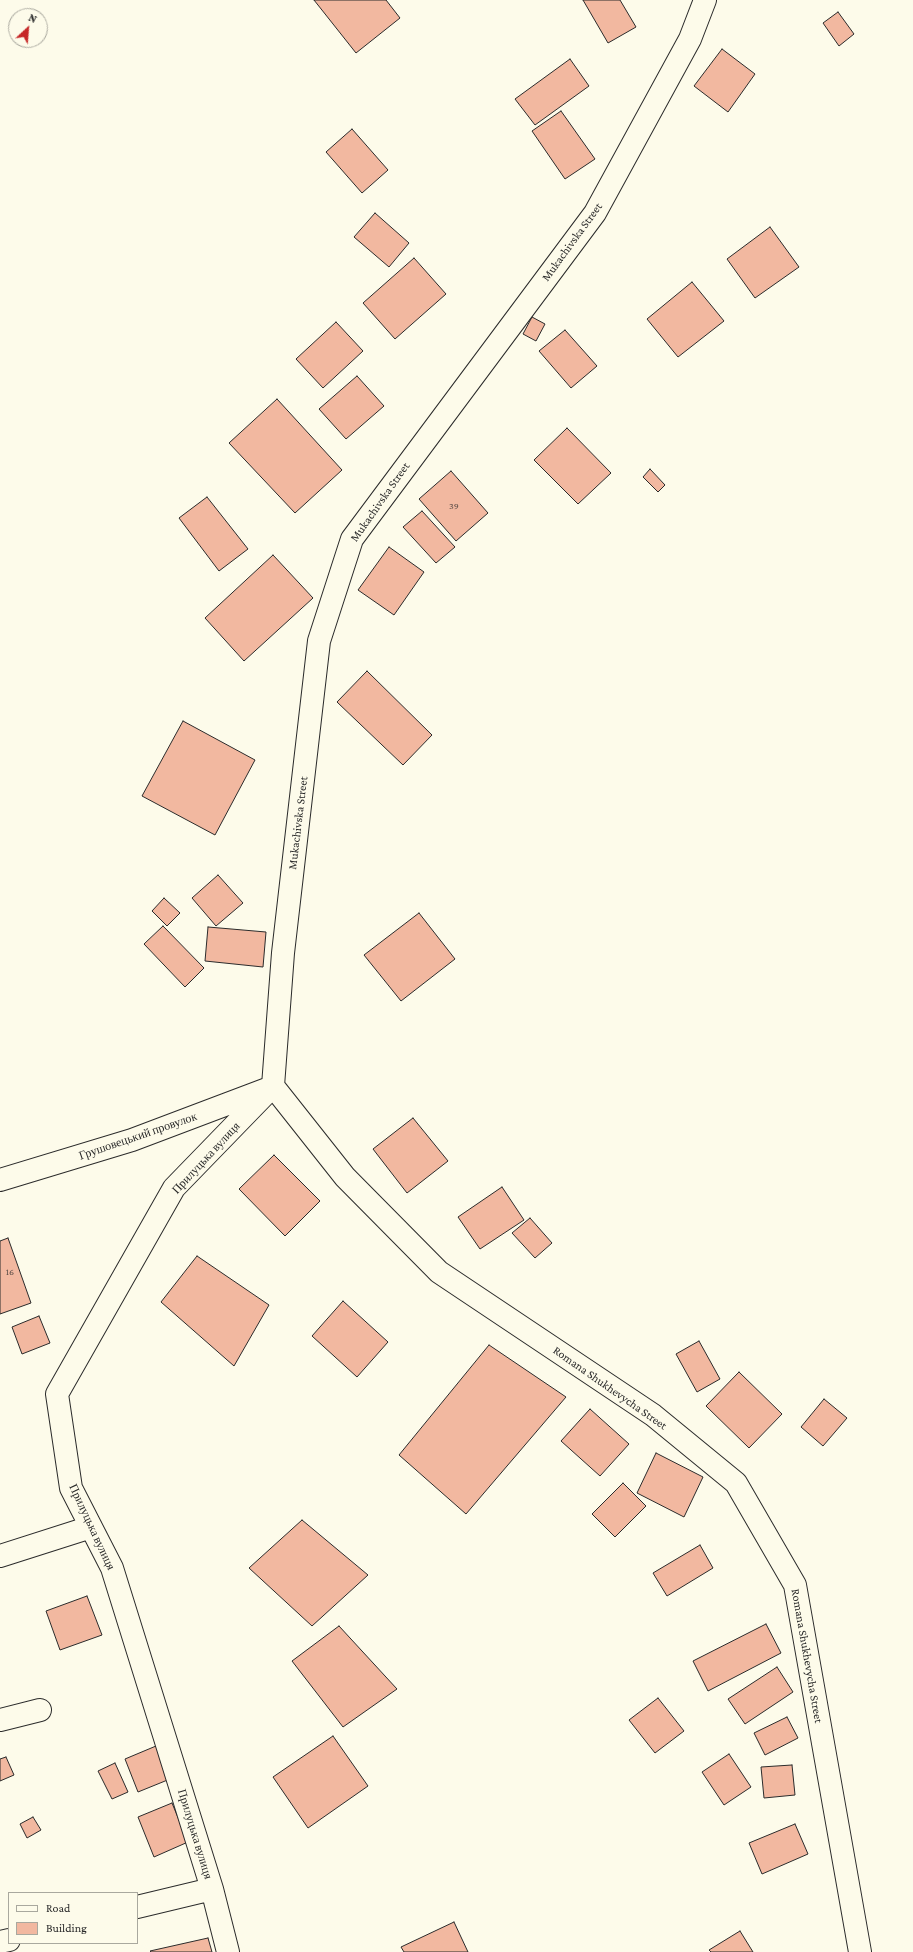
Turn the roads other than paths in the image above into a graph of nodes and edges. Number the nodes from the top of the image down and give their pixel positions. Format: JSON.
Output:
{"nodes":[{"id":1,"x":705,"y":0,"type":"edge"},
{"id":2,"x":273,"y":1086,"type":"junction"},
{"id":3,"x":0,"y":1180,"type":"edge"},
{"id":4,"x":91,"y":1527,"type":"junction"},
{"id":5,"x":0,"y":1556,"type":"edge"},
{"id":6,"x":40,"y":1710,"type":"dead end"},
{"id":7,"x":0,"y":1720,"type":"edge"},
{"id":8,"x":212,"y":1889,"type":"junction"},
{"id":9,"x":138,"y":1907,"type":"edge"},
{"id":10,"x":228,"y":1952,"type":"edge"},
{"id":11,"x":860,"y":1952,"type":"edge"}],
"edges":[{"from":1,"to":2,"type":"street","name":"Mukachivska Street"},
{"from":2,"to":3,"type":"street","name":"Грушовецький провулок"},
{"from":2,"to":4,"type":"street","name":"Прилуцька вулиця"},
{"from":2,"to":11,"type":"street","name":"Romana Shukhevycha Street"},
{"from":4,"to":5,"type":"street"},
{"from":4,"to":8,"type":"street","name":"Прилуцька вулиця"},
{"from":6,"to":7,"type":"street"},
{"from":8,"to":9,"type":"street"},
{"from":8,"to":10,"type":"street","name":"Прилуцька вулиця"}]}
